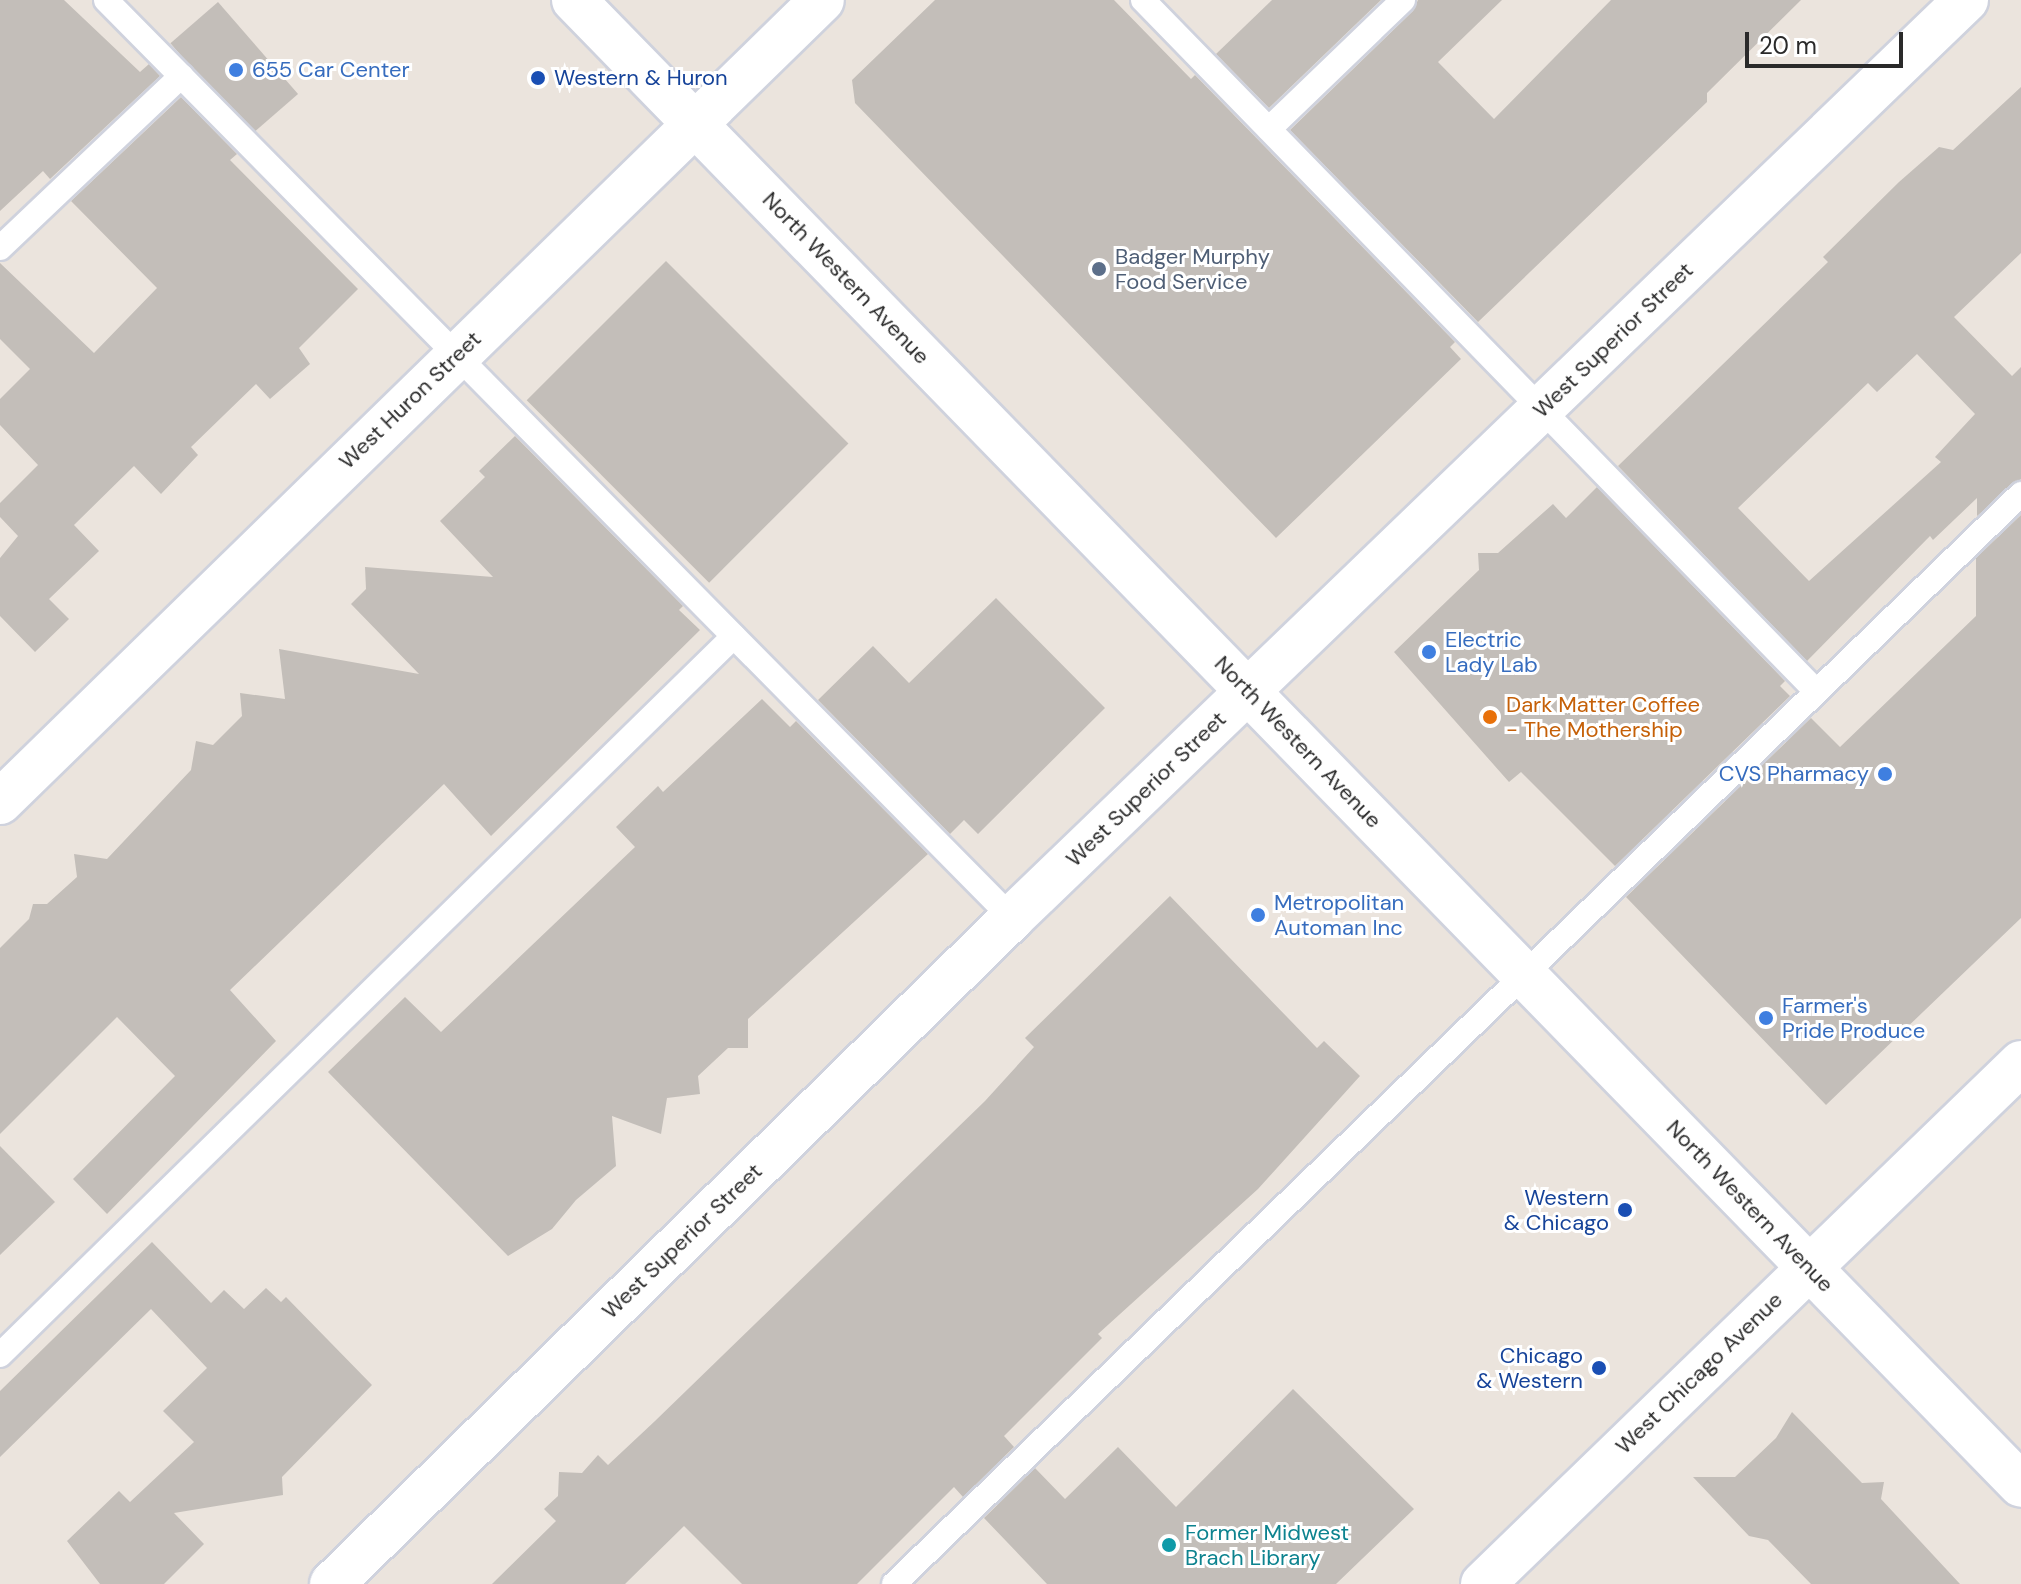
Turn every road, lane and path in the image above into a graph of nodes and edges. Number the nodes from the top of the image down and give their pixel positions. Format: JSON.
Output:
{"nodes":[{"id":1,"x":106,"y":0,"type":"edge"},
{"id":2,"x":574,"y":0,"type":"edge"},
{"id":3,"x":822,"y":0,"type":"edge"},
{"id":4,"x":1143,"y":0,"type":"edge"},
{"id":5,"x":1403,"y":0,"type":"edge"},
{"id":6,"x":1966,"y":0,"type":"edge"},
{"id":7,"x":181,"y":76,"type":"junction"},
{"id":8,"x":694,"y":123,"type":"junction"},
{"id":9,"x":1269,"y":129,"type":"junction"},
{"id":10,"x":0,"y":248,"type":"edge"},
{"id":11,"x":456,"y":355,"type":"junction"},
{"id":12,"x":1541,"y":409,"type":"junction"},
{"id":13,"x":2021,"y":494,"type":"edge"},
{"id":14,"x":734,"y":636,"type":"junction"},
{"id":15,"x":1248,"y":691,"type":"junction"},
{"id":16,"x":1816,"y":691,"type":"junction"},
{"id":17,"x":0,"y":802,"type":"edge"},
{"id":18,"x":1012,"y":918,"type":"junction"},
{"id":19,"x":1522,"y":972,"type":"junction"},
{"id":20,"x":2021,"y":1063,"type":"edge"},
{"id":21,"x":1808,"y":1266,"type":"junction"},
{"id":22,"x":0,"y":1355,"type":"edge"},
{"id":23,"x":2021,"y":1485,"type":"edge"},
{"id":24,"x":332,"y":1584,"type":"edge"},
{"id":25,"x":894,"y":1584,"type":"edge"},
{"id":26,"x":1483,"y":1584,"type":"edge"}],
"edges":[{"from":1,"to":7,"type":"lane"},
{"from":2,"to":8,"type":"street","name":"North Western Avenue"},
{"from":3,"to":8,"type":"street","name":"West Huron Street"},
{"from":4,"to":9,"type":"lane"},
{"from":5,"to":9,"type":"lane"},
{"from":6,"to":12,"type":"street","name":"West Superior Street"},
{"from":7,"to":10,"type":"lane"},
{"from":7,"to":11,"type":"lane"},
{"from":8,"to":11,"type":"street","name":"West Huron Street"},
{"from":8,"to":15,"type":"street","name":"North Western Avenue"},
{"from":9,"to":12,"type":"lane"},
{"from":11,"to":14,"type":"lane"},
{"from":11,"to":17,"type":"street","name":"West Huron Street"},
{"from":12,"to":15,"type":"street","name":"West Superior Street"},
{"from":12,"to":16,"type":"lane"},
{"from":13,"to":16,"type":"lane"},
{"from":14,"to":18,"type":"lane"},
{"from":14,"to":22,"type":"lane"},
{"from":15,"to":18,"type":"street","name":"West Superior Street"},
{"from":15,"to":19,"type":"street","name":"North Western Avenue"},
{"from":16,"to":19,"type":"lane"},
{"from":18,"to":24,"type":"street","name":"West Superior Street"},
{"from":19,"to":21,"type":"street","name":"North Western Avenue"},
{"from":19,"to":25,"type":"lane"},
{"from":20,"to":21,"type":"street","name":"West Chicago Avenue"},
{"from":21,"to":23,"type":"street","name":"North Western Avenue"},
{"from":21,"to":26,"type":"street","name":"West Chicago Avenue"}]}
